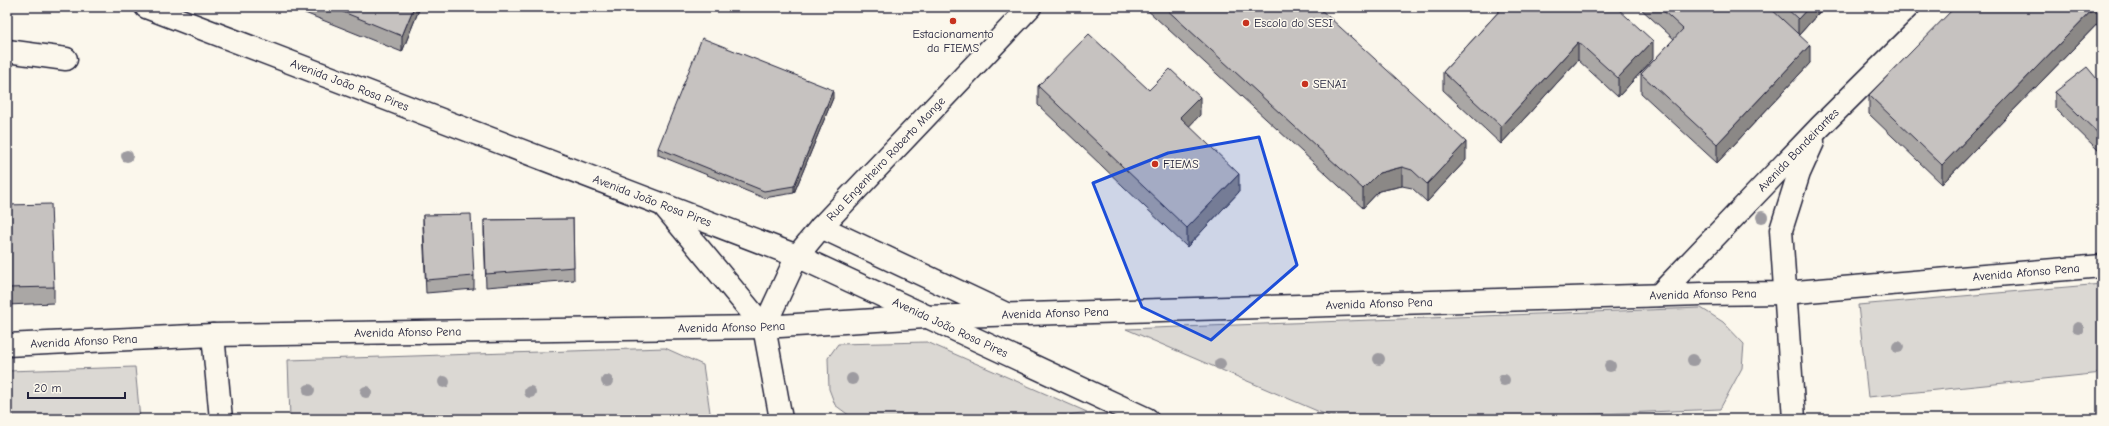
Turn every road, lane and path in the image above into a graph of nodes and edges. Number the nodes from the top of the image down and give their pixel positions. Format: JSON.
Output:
{"nodes":[{"id":1,"x":146,"y":7,"type":"edge"},
{"id":2,"x":1030,"y":7,"type":"edge"},
{"id":3,"x":1941,"y":7,"type":"edge"},
{"id":4,"x":7,"y":51,"type":"edge"},
{"id":5,"x":66,"y":59,"type":"dead end"},
{"id":6,"x":1820,"y":127,"type":"junction"},
{"id":7,"x":662,"y":204,"type":"junction"},
{"id":8,"x":821,"y":227,"type":"junction"},
{"id":9,"x":797,"y":256,"type":"junction"},
{"id":10,"x":2102,"y":266,"type":"edge"},
{"id":11,"x":1784,"y":293,"type":"junction"},
{"id":12,"x":1659,"y":295,"type":"junction"},
{"id":13,"x":1006,"y":314,"type":"junction"},
{"id":14,"x":925,"y":317,"type":"junction"},
{"id":15,"x":764,"y":327,"type":"junction"},
{"id":16,"x":213,"y":335,"type":"junction"},
{"id":17,"x":7,"y":345,"type":"edge"},
{"id":18,"x":222,"y":419,"type":"edge"},
{"id":19,"x":781,"y":419,"type":"edge"},
{"id":20,"x":1147,"y":419,"type":"edge"},
{"id":21,"x":1794,"y":419,"type":"edge"}],
"edges":[{"from":1,"to":7,"type":"main road","name":"Avenida João Rosa Pires"},
{"from":2,"to":8,"type":"main road","name":"Rua Engenheiro Roberto Mange"},
{"from":3,"to":6,"type":"main road","name":"Avenida Bandeirantes"},
{"from":4,"to":5,"type":"main road"},
{"from":6,"to":11,"type":"main road"},
{"from":6,"to":12,"type":"main road","name":"Avenida Bandeirantes"},
{"from":7,"to":9,"type":"main road","name":"Avenida João Rosa Pires"},
{"from":7,"to":15,"type":"main road"},
{"from":8,"to":9,"type":"main road","name":"Rua Engenheiro Roberto Mange"},
{"from":8,"to":13,"type":"main road"},
{"from":9,"to":14,"type":"main road","name":"Avenida João Rosa Pires"},
{"from":9,"to":15,"type":"main road","name":"Rua Engenheiro Roberto Mange"},
{"from":10,"to":11,"type":"main road","name":"Avenida Afonso Pena"},
{"from":11,"to":12,"type":"main road","name":"Avenida Afonso Pena"},
{"from":11,"to":21,"type":"main road"},
{"from":12,"to":13,"type":"main road","name":"Avenida Afonso Pena"},
{"from":13,"to":14,"type":"main road","name":"Avenida Afonso Pena"},
{"from":14,"to":15,"type":"main road","name":"Avenida Afonso Pena"},
{"from":14,"to":20,"type":"main road","name":"Avenida João Rosa Pires"},
{"from":15,"to":16,"type":"main road","name":"Avenida Afonso Pena"},
{"from":15,"to":19,"type":"main road"},
{"from":16,"to":17,"type":"main road","name":"Avenida Afonso Pena"},
{"from":16,"to":18,"type":"main road"}]}
